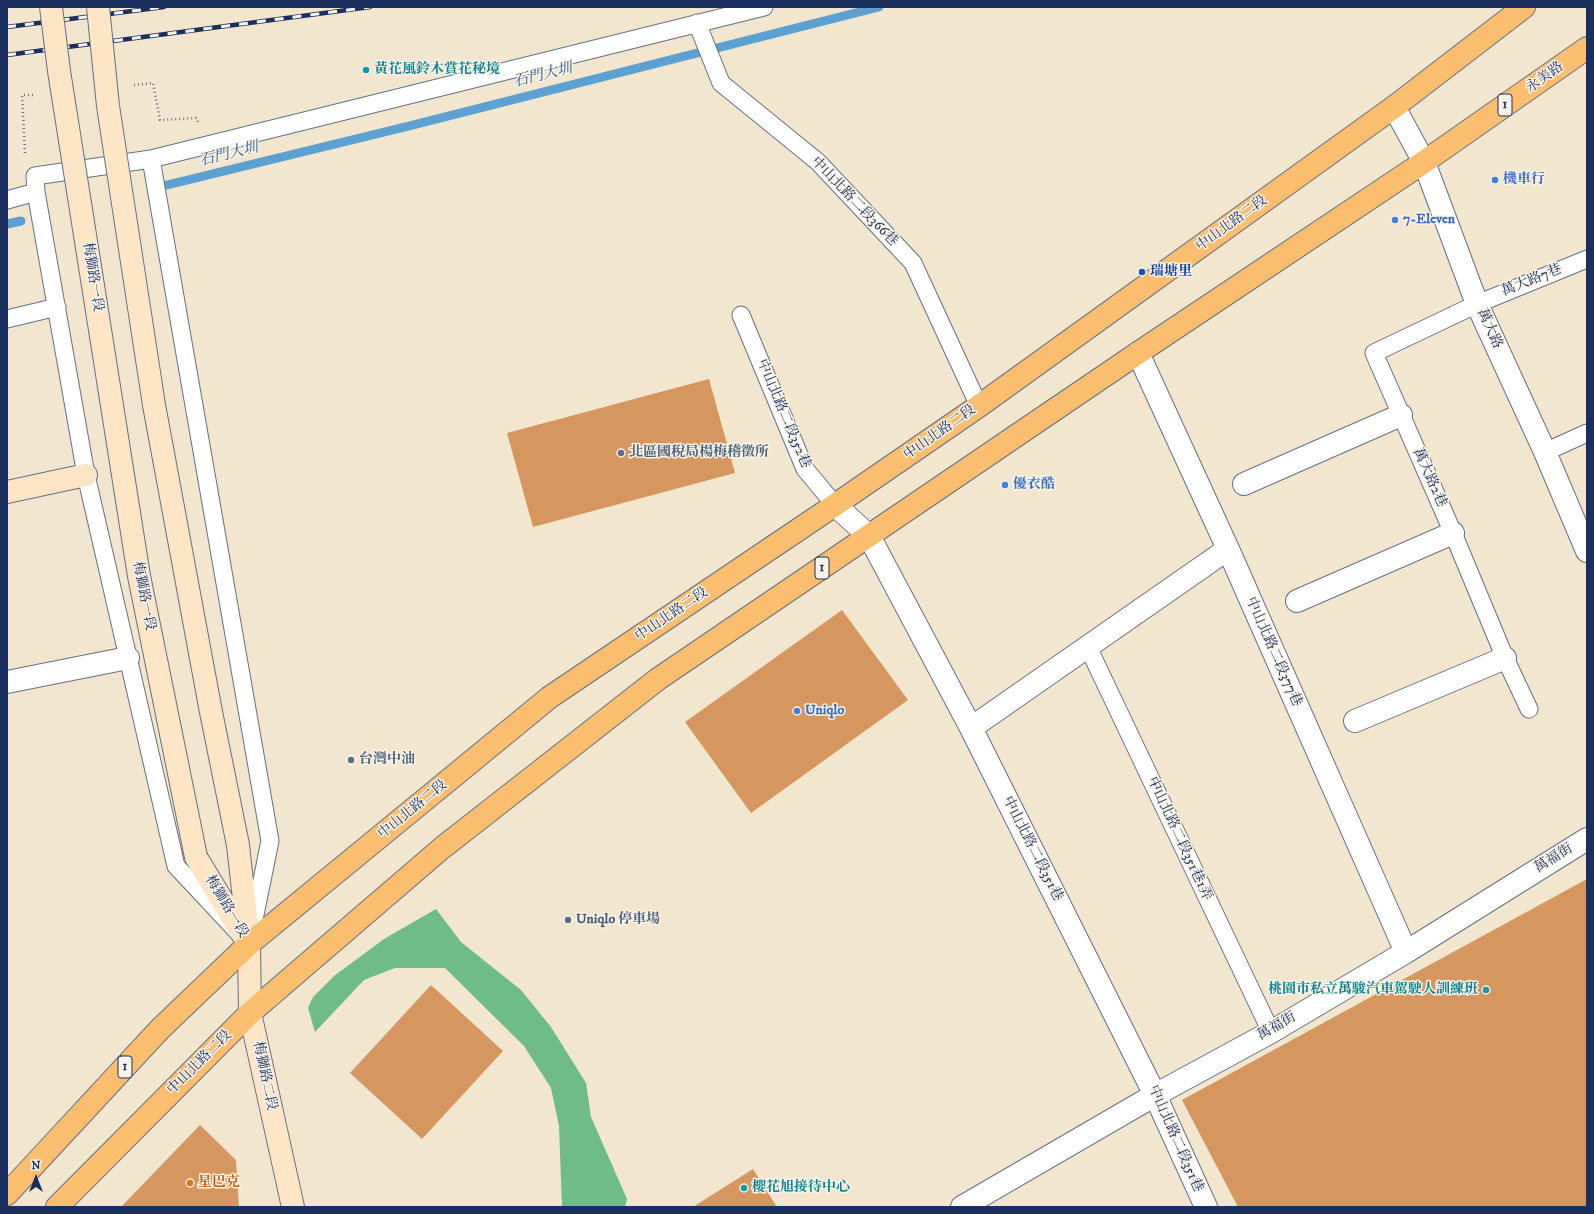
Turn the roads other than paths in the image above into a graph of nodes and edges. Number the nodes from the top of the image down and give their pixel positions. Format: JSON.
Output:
{"nodes":[{"id":1,"x":51,"y":7,"type":"edge"},
{"id":2,"x":98,"y":7,"type":"edge"},
{"id":3,"x":764,"y":7,"type":"edge"},
{"id":4,"x":1524,"y":7,"type":"edge"},
{"id":5,"x":700,"y":30,"type":"junction"},
{"id":6,"x":1587,"y":48,"type":"edge"},
{"id":7,"x":1394,"y":106,"type":"junction"},
{"id":8,"x":151,"y":159,"type":"junction"},
{"id":9,"x":1424,"y":162,"type":"junction"},
{"id":10,"x":36,"y":192,"type":"junction"},
{"id":11,"x":7,"y":200,"type":"edge"},
{"id":12,"x":1587,"y":259,"type":"edge"},
{"id":13,"x":1478,"y":304,"type":"junction"},
{"id":14,"x":57,"y":307,"type":"junction"},
{"id":15,"x":741,"y":315,"type":"dead end"},
{"id":16,"x":7,"y":319,"type":"edge"},
{"id":17,"x":1138,"y":353,"type":"junction"},
{"id":18,"x":979,"y":406,"type":"junction"},
{"id":19,"x":1401,"y":415,"type":"junction"},
{"id":20,"x":1587,"y":433,"type":"edge"},
{"id":21,"x":1545,"y":452,"type":"junction"},
{"id":22,"x":86,"y":475,"type":"junction"},
{"id":23,"x":1244,"y":484,"type":"dead end"},
{"id":24,"x":7,"y":492,"type":"edge"},
{"id":25,"x":836,"y":505,"type":"junction"},
{"id":26,"x":1453,"y":533,"type":"junction"},
{"id":27,"x":869,"y":536,"type":"junction"},
{"id":28,"x":1228,"y":549,"type":"junction"},
{"id":29,"x":1587,"y":551,"type":"edge"},
{"id":30,"x":1297,"y":601,"type":"dead end"},
{"id":31,"x":1088,"y":647,"type":"junction"},
{"id":32,"x":128,"y":658,"type":"junction"},
{"id":33,"x":1505,"y":658,"type":"junction"},
{"id":34,"x":7,"y":682,"type":"edge"},
{"id":35,"x":1529,"y":709,"type":"dead end"},
{"id":36,"x":1356,"y":721,"type":"dead end"},
{"id":37,"x":971,"y":728,"type":"junction"},
{"id":38,"x":1587,"y":839,"type":"edge"},
{"id":39,"x":249,"y":944,"type":"junction"},
{"id":40,"x":1406,"y":952,"type":"junction"},
{"id":41,"x":250,"y":1013,"type":"junction"},
{"id":42,"x":1271,"y":1032,"type":"junction"},
{"id":43,"x":1155,"y":1094,"type":"junction"},
{"id":44,"x":7,"y":1194,"type":"edge"},
{"id":45,"x":57,"y":1207,"type":"edge"},
{"id":46,"x":293,"y":1207,"type":"edge"},
{"id":47,"x":962,"y":1207,"type":"edge"},
{"id":48,"x":1206,"y":1207,"type":"edge"}],
"edges":[{"from":1,"to":39,"type":"street","name":"梅獅路一段","bridge":true},
{"from":2,"to":39,"type":"street","name":"梅獅路一段","bridge":true},
{"from":3,"to":5,"type":"lane"},
{"from":4,"to":7,"type":"main road","number":"1"},
{"from":5,"to":8,"type":"lane"},
{"from":5,"to":18,"type":"lane","name":"中山北路二段366巷"},
{"from":6,"to":9,"type":"main road","name":"永美路","number":"1"},
{"from":7,"to":9,"type":"street","name":"萬大路"},
{"from":7,"to":18,"type":"main road","name":"中山北路二段","number":"1"},
{"from":8,"to":10,"type":"lane"},
{"from":8,"to":39,"type":"lane"},
{"from":9,"to":13,"type":"street","name":"萬大路"},
{"from":9,"to":17,"type":"main road","name":"中山北路二段","number":"1"},
{"from":10,"to":11,"type":"lane"},
{"from":10,"to":14,"type":"lane"},
{"from":12,"to":13,"type":"lane","name":"萬大路7巷"},
{"from":13,"to":19,"type":"lane","name":"萬大路2巷"},
{"from":13,"to":21,"type":"street","name":"萬大路"},
{"from":14,"to":16,"type":"lane"},
{"from":14,"to":22,"type":"lane"},
{"from":15,"to":25,"type":"lane","name":"中山北路二段352巷"},
{"from":17,"to":27,"type":"main road","name":"中山北路二段","number":"1"},
{"from":17,"to":28,"type":"street","name":"中山北路二段377巷"},
{"from":18,"to":25,"type":"main road","name":"中山北路二段","number":"1"},
{"from":19,"to":23,"type":"street"},
{"from":19,"to":26,"type":"lane","name":"萬大路2巷"},
{"from":20,"to":21,"type":"lane"},
{"from":21,"to":29,"type":"street","name":"萬大路"},
{"from":22,"to":24,"type":"street"},
{"from":22,"to":32,"type":"lane"},
{"from":25,"to":27,"type":"street","name":"中山北路二段351巷"},
{"from":25,"to":39,"type":"main road","name":"中山北路二段","number":"1"},
{"from":26,"to":30,"type":"street"},
{"from":26,"to":33,"type":"lane","name":"萬大路2巷"},
{"from":27,"to":37,"type":"street","name":"中山北路二段351巷"},
{"from":27,"to":41,"type":"main road","name":"中山北路二段","number":"1"},
{"from":28,"to":31,"type":"street"},
{"from":28,"to":40,"type":"street","name":"中山北路二段377巷"},
{"from":31,"to":37,"type":"street"},
{"from":31,"to":42,"type":"lane","name":"中山北路二段351巷1弄"},
{"from":32,"to":34,"type":"street"},
{"from":32,"to":39,"type":"lane"},
{"from":33,"to":35,"type":"lane","name":"萬大路2巷"},
{"from":33,"to":36,"type":"street"},
{"from":37,"to":43,"type":"street","name":"中山北路二段351巷"},
{"from":38,"to":40,"type":"street","name":"萬福街"},
{"from":39,"to":41,"type":"street","name":"梅獅路二段"},
{"from":39,"to":44,"type":"main road","name":"中山北路二段","number":"1"},
{"from":40,"to":42,"type":"street","name":"萬福街"},
{"from":41,"to":45,"type":"main road","name":"中山北路二段","number":"1"},
{"from":41,"to":46,"type":"street","name":"梅獅路二段"},
{"from":42,"to":43,"type":"street","name":"萬福街"},
{"from":43,"to":47,"type":"street","name":"萬福街"},
{"from":43,"to":48,"type":"street","name":"中山北路二段351巷"}]}
